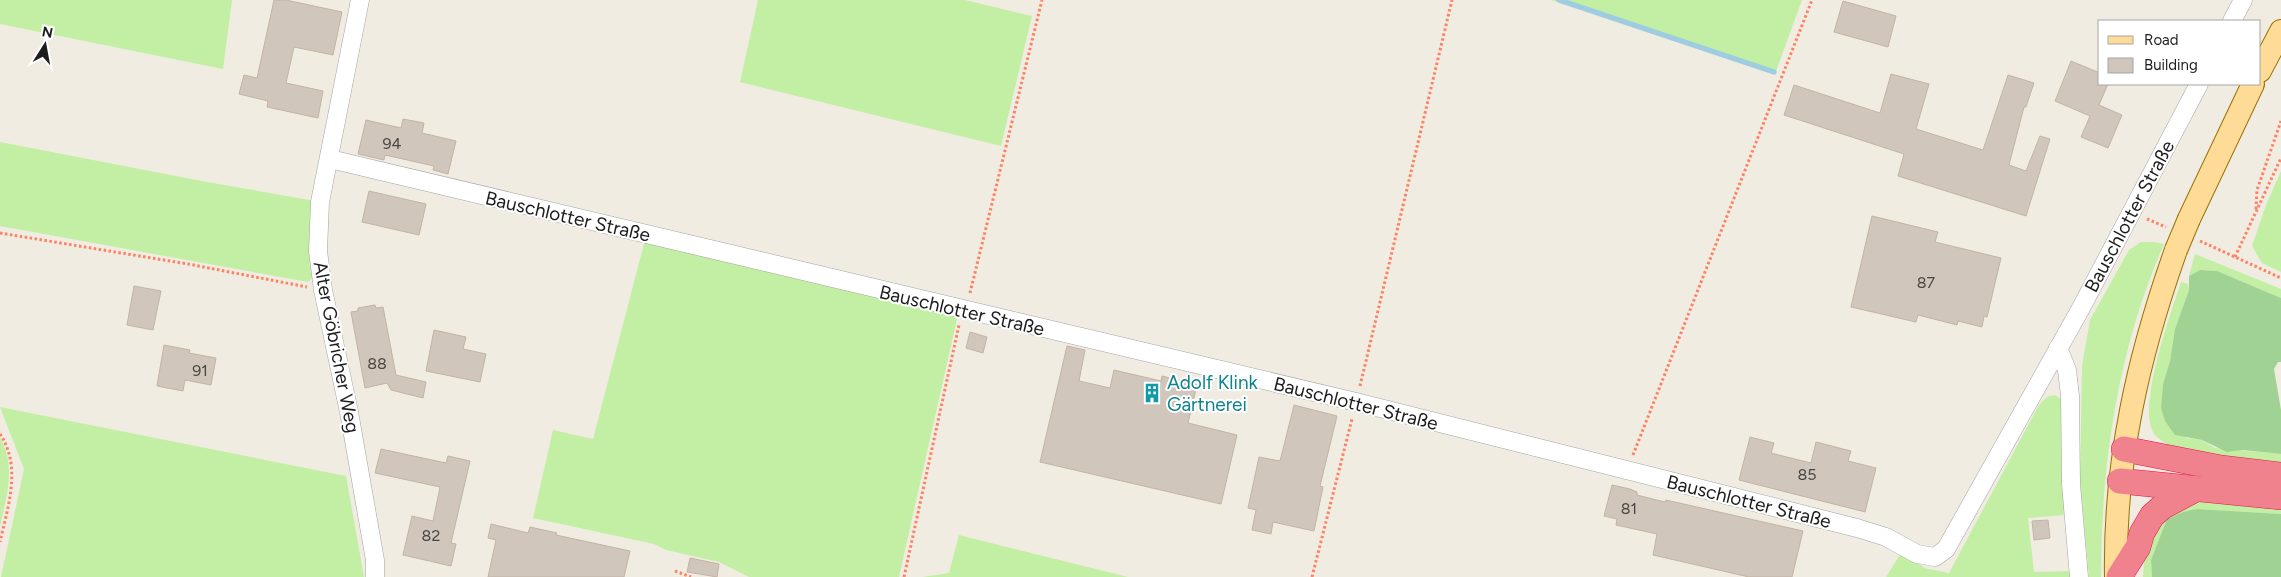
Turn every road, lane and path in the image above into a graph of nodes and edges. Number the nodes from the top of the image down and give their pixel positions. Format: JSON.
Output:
{"nodes":[{"id":1,"x":360,"y":0,"type":"edge"},
{"id":2,"x":1042,"y":0,"type":"edge"},
{"id":3,"x":1452,"y":0,"type":"edge"},
{"id":4,"x":1812,"y":0,"type":"edge"},
{"id":5,"x":2243,"y":0,"type":"edge"},
{"id":6,"x":2233,"y":20,"type":"edge"},
{"id":7,"x":2281,"y":31,"type":"edge"},
{"id":8,"x":2261,"y":69,"type":"edge"},
{"id":9,"x":2198,"y":85,"type":"edge"},
{"id":10,"x":2253,"y":85,"type":"edge"},
{"id":11,"x":2281,"y":121,"type":"edge"},
{"id":12,"x":2281,"y":158,"type":"edge"},
{"id":13,"x":330,"y":159,"type":"junction"},
{"id":14,"x":2132,"y":212,"type":"junction"},
{"id":15,"x":2256,"y":212,"type":"junction"},
{"id":16,"x":0,"y":233,"type":"edge"},
{"id":17,"x":2183,"y":234,"type":"junction"},
{"id":18,"x":2235,"y":257,"type":"junction"},
{"id":19,"x":2281,"y":278,"type":"edge"},
{"id":20,"x":323,"y":290,"type":"junction"},
{"id":21,"x":963,"y":310,"type":"junction"},
{"id":22,"x":2058,"y":348,"type":"junction"},
{"id":23,"x":1356,"y":402,"type":"junction"},
{"id":24,"x":0,"y":434,"type":"edge"},
{"id":25,"x":2124,"y":449,"type":"junction"},
{"id":26,"x":1627,"y":470,"type":"junction"},
{"id":27,"x":2281,"y":475,"type":"edge"},
{"id":28,"x":2120,"y":481,"type":"junction"},
{"id":29,"x":2194,"y":490,"type":"junction"},
{"id":30,"x":2281,"y":497,"type":"edge"},
{"id":31,"x":0,"y":542,"type":"edge"},
{"id":32,"x":675,"y":571,"type":"dead end"},
{"id":33,"x":375,"y":577,"type":"edge"},
{"id":34,"x":691,"y":577,"type":"edge"},
{"id":35,"x":904,"y":577,"type":"edge"},
{"id":36,"x":1312,"y":577,"type":"edge"},
{"id":37,"x":2079,"y":577,"type":"edge"},
{"id":38,"x":2118,"y":577,"type":"edge"}],
"edges":[{"from":1,"to":13,"type":"street","name":"Alter Göbricher Weg"},
{"from":2,"to":21,"type":"path"},
{"from":3,"to":23,"type":"path"},
{"from":4,"to":26,"type":"path"},
{"from":5,"to":6,"type":"street"},
{"from":7,"to":8,"type":"main road"},
{"from":9,"to":14,"type":"street","name":"Bauschlotter Straße"},
{"from":10,"to":17,"type":"main road"},
{"from":11,"to":15,"type":"path"},
{"from":12,"to":15,"type":"path"},
{"from":13,"to":20,"type":"street","name":"Alter Göbricher Weg"},
{"from":13,"to":21,"type":"street","name":"Bauschlotter Straße"},
{"from":14,"to":17,"type":"path"},
{"from":14,"to":22,"type":"street","name":"Bauschlotter Straße"},
{"from":15,"to":18,"type":"path"},
{"from":16,"to":20,"type":"path"},
{"from":17,"to":18,"type":"path"},
{"from":17,"to":25,"type":"main road"},
{"from":18,"to":19,"type":"path"},
{"from":20,"to":33,"type":"street","name":"Alter Göbricher Weg"},
{"from":21,"to":23,"type":"street","name":"Bauschlotter Straße"},
{"from":21,"to":35,"type":"path"},
{"from":22,"to":26,"type":"street","name":"Bauschlotter Straße"},
{"from":22,"to":37,"type":"street"},
{"from":23,"to":26,"type":"street","name":"Bauschlotter Straße"},
{"from":23,"to":36,"type":"path"},
{"from":24,"to":31,"type":"path"},
{"from":25,"to":27,"type":"highway"},
{"from":25,"to":28,"type":"main road"},
{"from":28,"to":29,"type":"highway"},
{"from":28,"to":38,"type":"main road"},
{"from":29,"to":30,"type":"highway"},
{"from":29,"to":38,"type":"highway"},
{"from":32,"to":34,"type":"path"}]}
